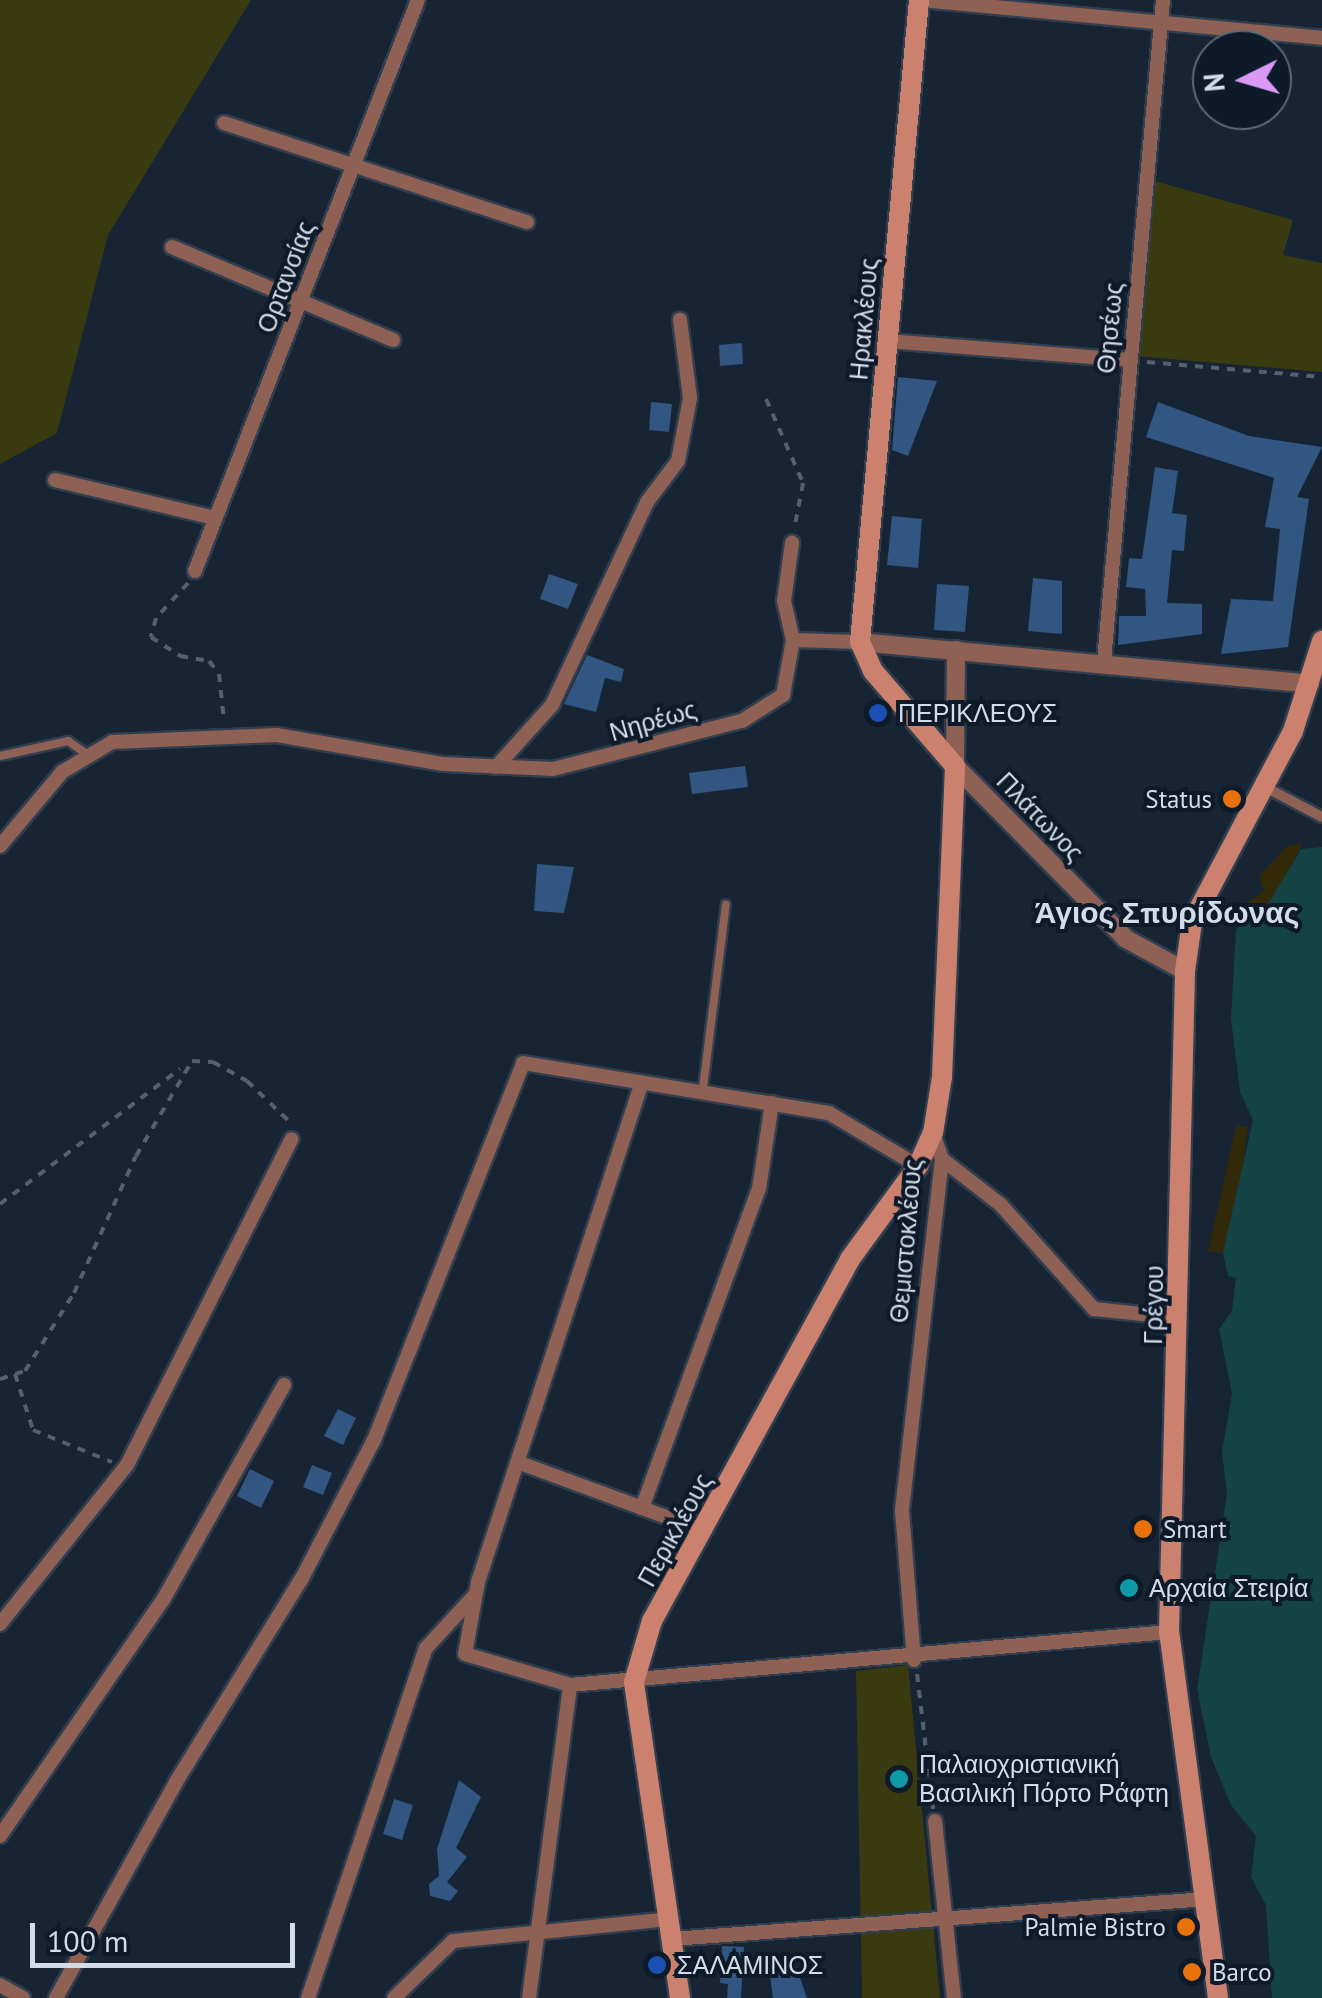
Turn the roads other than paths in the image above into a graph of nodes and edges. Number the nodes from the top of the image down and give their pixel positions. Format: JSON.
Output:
{"nodes":[{"id":1,"x":418,"y":0,"type":"edge"},
{"id":2,"x":920,"y":0,"type":"edge"},
{"id":3,"x":1163,"y":0,"type":"edge"},
{"id":4,"x":1161,"y":23,"type":"junction"},
{"id":5,"x":1322,"y":38,"type":"edge"},
{"id":6,"x":224,"y":123,"type":"dead end"},
{"id":7,"x":354,"y":163,"type":"junction"},
{"id":8,"x":527,"y":222,"type":"dead end"},
{"id":9,"x":172,"y":247,"type":"dead end"},
{"id":10,"x":300,"y":301,"type":"junction"},
{"id":11,"x":680,"y":320,"type":"dead end"},
{"id":12,"x":393,"y":340,"type":"dead end"},
{"id":13,"x":888,"y":340,"type":"junction"},
{"id":14,"x":1130,"y":360,"type":"junction"},
{"id":15,"x":56,"y":480,"type":"dead end"},
{"id":16,"x":216,"y":518,"type":"junction"},
{"id":17,"x":792,"y":543,"type":"road end"},
{"id":18,"x":195,"y":570,"type":"road end"},
{"id":19,"x":793,"y":640,"type":"junction"},
{"id":20,"x":1322,"y":641,"type":"edge"},
{"id":21,"x":860,"y":642,"type":"junction"},
{"id":22,"x":956,"y":650,"type":"junction"},
{"id":23,"x":1104,"y":661,"type":"junction"},
{"id":24,"x":1310,"y":684,"type":"junction"},
{"id":25,"x":84,"y":752,"type":"junction"},
{"id":26,"x":0,"y":756,"type":"edge"},
{"id":27,"x":956,"y":766,"type":"junction"},
{"id":28,"x":496,"y":767,"type":"junction"},
{"id":29,"x":1264,"y":787,"type":"junction"},
{"id":30,"x":1322,"y":816,"type":"edge"},
{"id":31,"x":0,"y":846,"type":"edge"},
{"id":32,"x":726,"y":904,"type":"dead end"},
{"id":33,"x":1185,"y":971,"type":"junction"},
{"id":34,"x":641,"y":1084,"type":"junction"},
{"id":35,"x":703,"y":1088,"type":"junction"},
{"id":36,"x":772,"y":1103,"type":"junction"},
{"id":37,"x":933,"y":1133,"type":"junction"},
{"id":38,"x":292,"y":1139,"type":"road end"},
{"id":39,"x":942,"y":1159,"type":"junction"},
{"id":40,"x":918,"y":1166,"type":"junction"},
{"id":41,"x":1179,"y":1318,"type":"junction"},
{"id":42,"x":284,"y":1385,"type":"dead end"},
{"id":43,"x":520,"y":1463,"type":"junction"},
{"id":44,"x":642,"y":1508,"type":"junction"},
{"id":45,"x":702,"y":1530,"type":"junction"},
{"id":46,"x":474,"y":1596,"type":"junction"},
{"id":47,"x":0,"y":1624,"type":"edge"},
{"id":48,"x":1169,"y":1632,"type":"junction"},
{"id":49,"x":914,"y":1660,"type":"junction"},
{"id":50,"x":634,"y":1682,"type":"junction"},
{"id":51,"x":570,"y":1685,"type":"junction"},
{"id":52,"x":935,"y":1821,"type":"road end"},
{"id":53,"x":0,"y":1836,"type":"edge"},
{"id":54,"x":1206,"y":1900,"type":"junction"},
{"id":55,"x":944,"y":1923,"type":"junction"},
{"id":56,"x":671,"y":1929,"type":"junction"},
{"id":57,"x":538,"y":1935,"type":"junction"},
{"id":58,"x":0,"y":1985,"type":"edge"},
{"id":59,"x":24,"y":1998,"type":"edge"},
{"id":60,"x":56,"y":1998,"type":"edge"},
{"id":61,"x":308,"y":1998,"type":"edge"},
{"id":62,"x":394,"y":1998,"type":"edge"},
{"id":63,"x":530,"y":1998,"type":"edge"},
{"id":64,"x":680,"y":1998,"type":"edge"},
{"id":65,"x":954,"y":1998,"type":"edge"},
{"id":66,"x":1218,"y":1998,"type":"edge"}],
"edges":[{"from":1,"to":7,"type":"street","name":"Ορτανσίας"},
{"from":2,"to":4,"type":"street"},
{"from":2,"to":13,"type":"main road","name":"Ηρακλέους"},
{"from":3,"to":4,"type":"street","name":"Θησέως"},
{"from":4,"to":5,"type":"street"},
{"from":4,"to":14,"type":"street","name":"Θησέως"},
{"from":6,"to":7,"type":"street"},
{"from":7,"to":8,"type":"street"},
{"from":7,"to":10,"type":"street","name":"Ορτανσίας"},
{"from":9,"to":10,"type":"street"},
{"from":10,"to":12,"type":"street"},
{"from":10,"to":16,"type":"street","name":"Ορτανσίας"},
{"from":11,"to":28,"type":"street"},
{"from":13,"to":14,"type":"street"},
{"from":13,"to":21,"type":"main road","name":"Ηρακλέους"},
{"from":14,"to":23,"type":"street","name":"Θησέως"},
{"from":15,"to":16,"type":"street"},
{"from":16,"to":18,"type":"street","name":"Ορτανσίας"},
{"from":17,"to":19,"type":"street","name":"Νηρέως"},
{"from":19,"to":21,"type":"street"},
{"from":19,"to":28,"type":"street","name":"Νηρέως"},
{"from":20,"to":24,"type":"main road","name":"Γρέγου"},
{"from":21,"to":22,"type":"street"},
{"from":21,"to":27,"type":"main road"},
{"from":22,"to":23,"type":"street"},
{"from":22,"to":27,"type":"street"},
{"from":23,"to":24,"type":"street"},
{"from":24,"to":29,"type":"main road","name":"Γρέγου"},
{"from":25,"to":26,"type":"lane"},
{"from":25,"to":28,"type":"street","name":"Νηρέως"},
{"from":25,"to":31,"type":"street"},
{"from":27,"to":33,"type":"street","name":"Πλάτωνος"},
{"from":27,"to":37,"type":"main road","name":"Θεμιστοκλέους"},
{"from":29,"to":30,"type":"street"},
{"from":29,"to":33,"type":"main road","name":"Γρέγου"},
{"from":32,"to":35,"type":"lane"},
{"from":33,"to":41,"type":"main road","name":"Γρέγου"},
{"from":34,"to":35,"type":"street"},
{"from":34,"to":43,"type":"street"},
{"from":34,"to":60,"type":"street"},
{"from":35,"to":36,"type":"street"},
{"from":36,"to":40,"type":"street"},
{"from":36,"to":44,"type":"street"},
{"from":37,"to":39,"type":"street","name":"Θεμιστοκλέους"},
{"from":37,"to":40,"type":"main road","name":"Περικλέους"},
{"from":38,"to":47,"type":"street"},
{"from":39,"to":41,"type":"street"},
{"from":39,"to":49,"type":"street","name":"Θεμιστοκλέους"},
{"from":40,"to":45,"type":"main road","name":"Περικλέους"},
{"from":41,"to":48,"type":"main road","name":"Γρέγου"},
{"from":42,"to":53,"type":"street"},
{"from":43,"to":44,"type":"street"},
{"from":43,"to":46,"type":"street"},
{"from":44,"to":45,"type":"street"},
{"from":45,"to":50,"type":"main road","name":"Περικλέους"},
{"from":46,"to":51,"type":"street"},
{"from":46,"to":61,"type":"street"},
{"from":48,"to":49,"type":"street"},
{"from":48,"to":54,"type":"main road","name":"Γρέγου"},
{"from":49,"to":50,"type":"street"},
{"from":50,"to":51,"type":"street"},
{"from":50,"to":56,"type":"main road","name":"Περικλέους"},
{"from":51,"to":57,"type":"street"},
{"from":52,"to":55,"type":"street"},
{"from":54,"to":55,"type":"street"},
{"from":54,"to":66,"type":"main road","name":"Γρέγου"},
{"from":55,"to":56,"type":"street"},
{"from":55,"to":65,"type":"street"},
{"from":56,"to":57,"type":"street"},
{"from":56,"to":64,"type":"main road","name":"Περικλέους"},
{"from":57,"to":62,"type":"street"},
{"from":57,"to":63,"type":"street"},
{"from":58,"to":59,"type":"street"}]}
